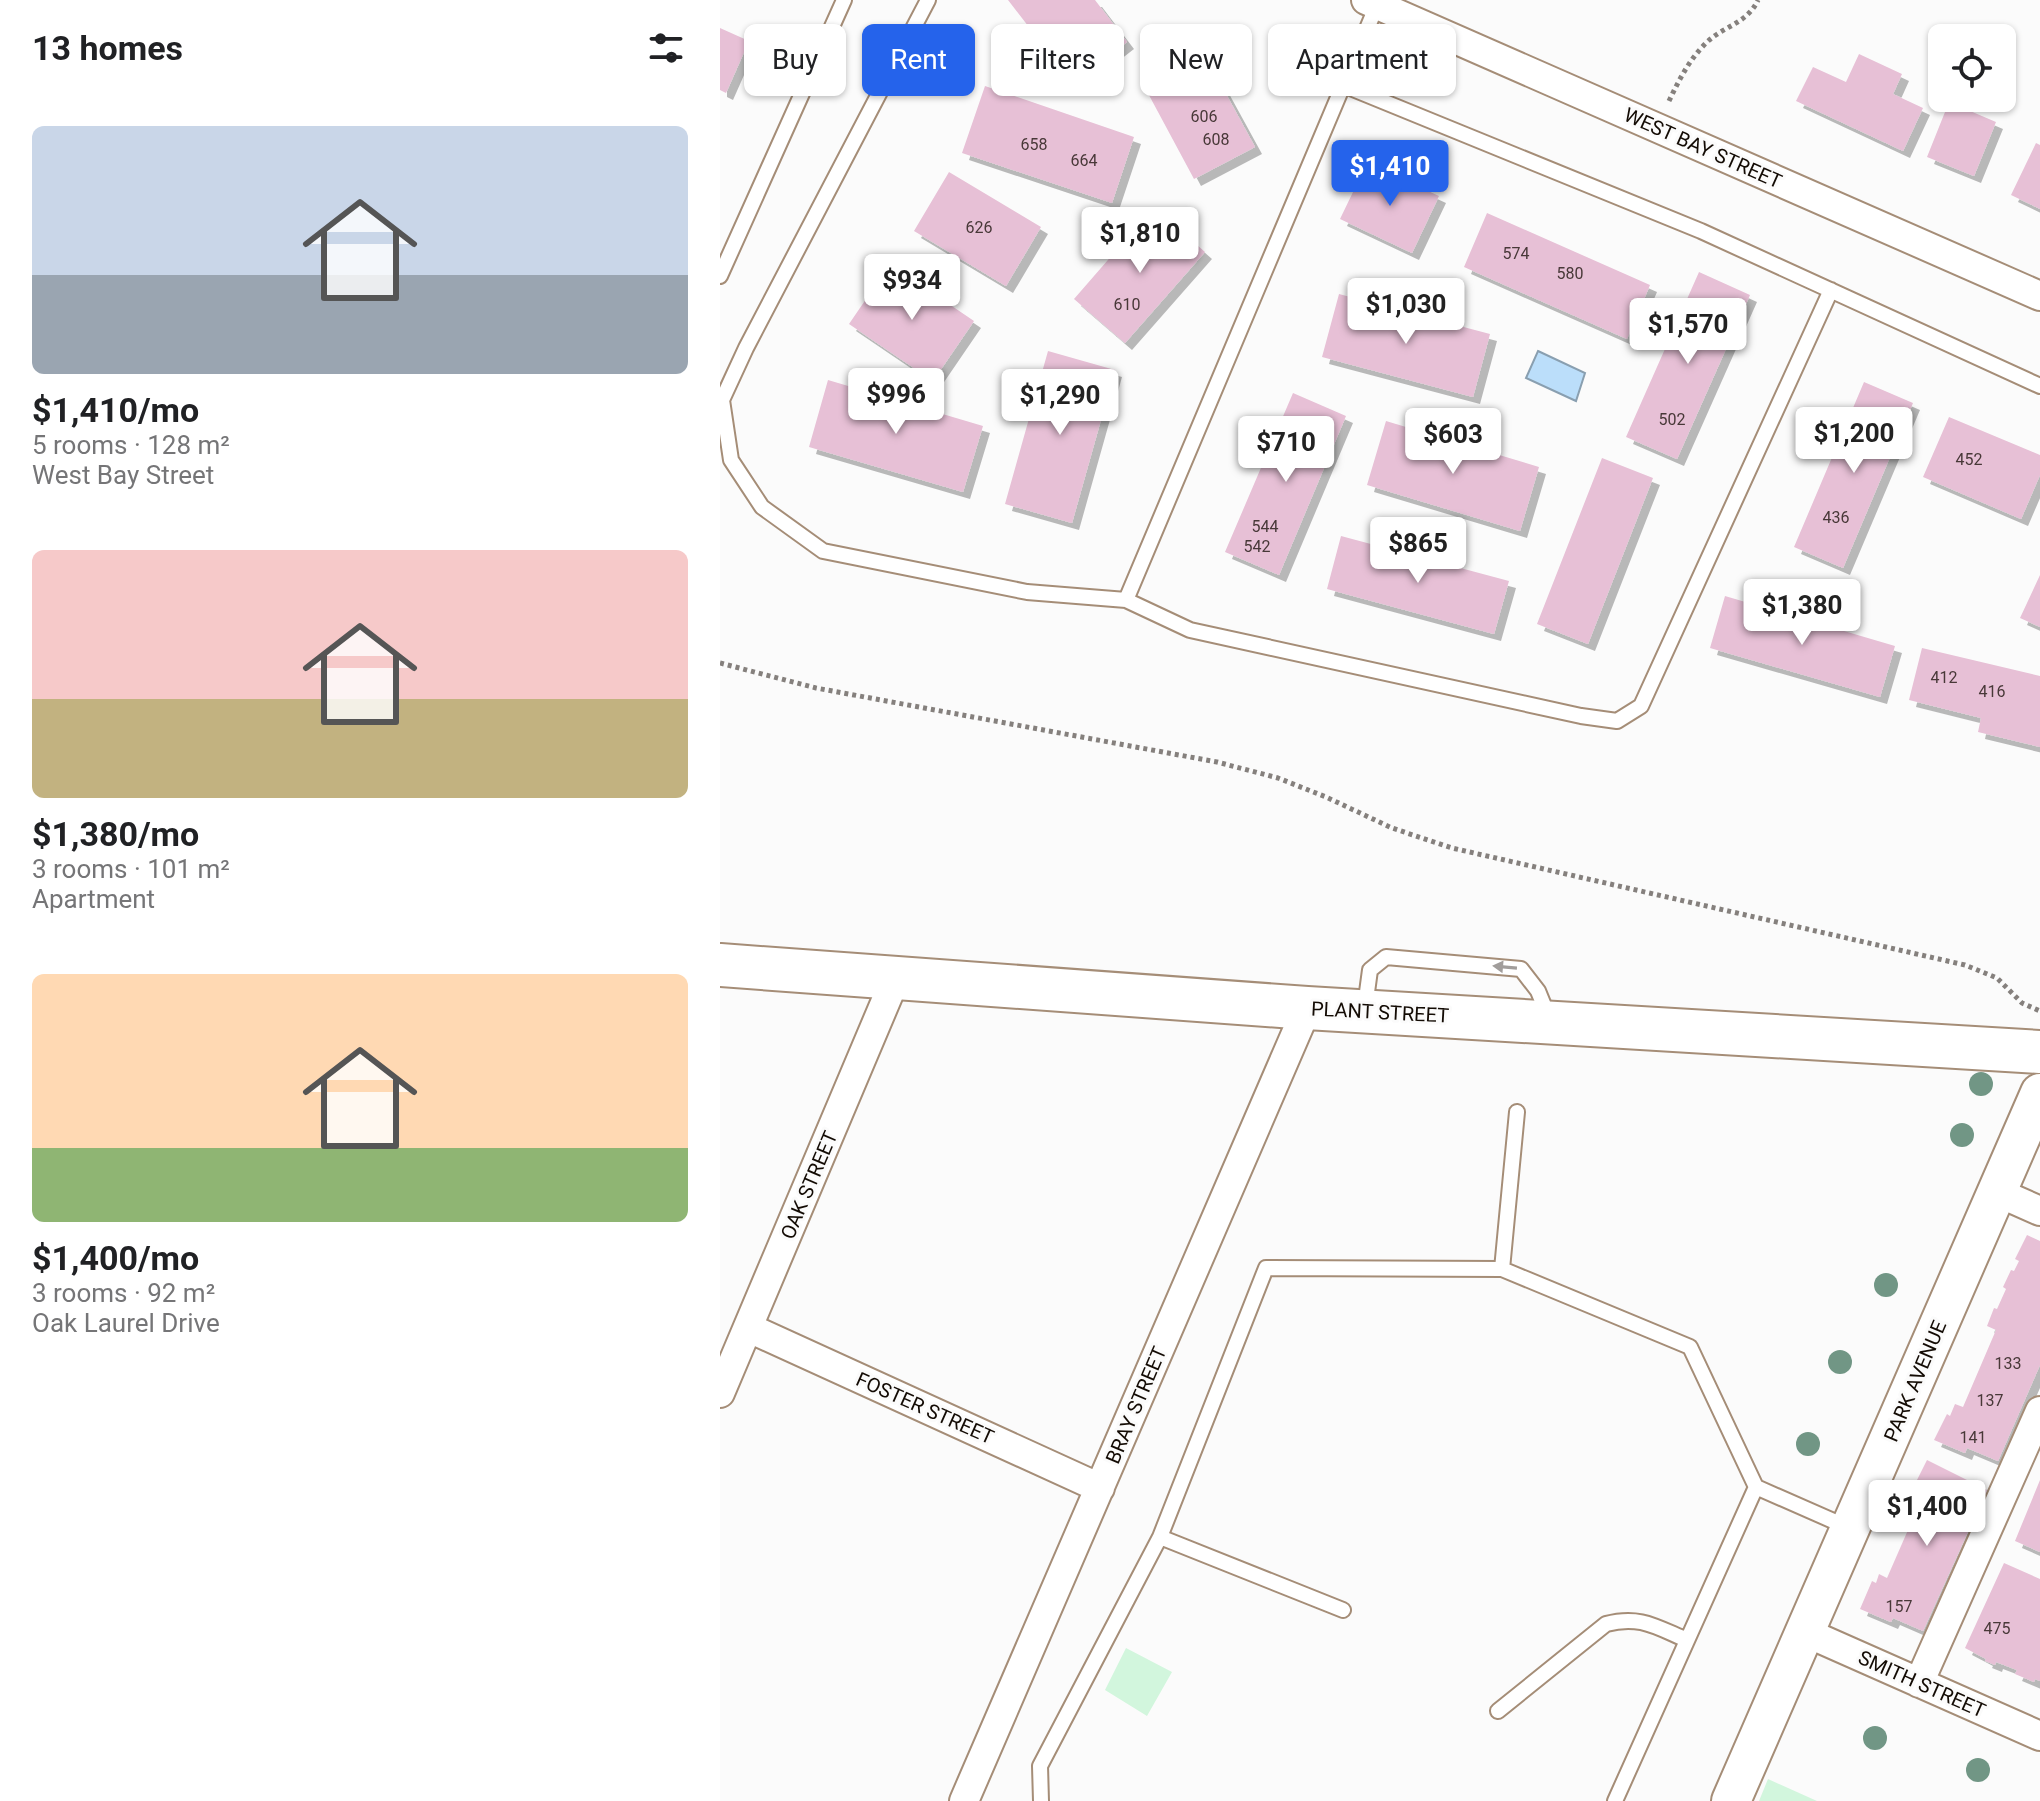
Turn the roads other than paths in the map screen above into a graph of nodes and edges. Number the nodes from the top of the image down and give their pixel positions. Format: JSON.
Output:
{"nodes":[{"id":1,"x":844,"y":0,"type":"edge"},
{"id":2,"x":928,"y":0,"type":"edge"},
{"id":3,"x":1372,"y":2,"type":"edge"},
{"id":4,"x":1364,"y":24,"type":"edge"},
{"id":5,"x":1338,"y":96,"type":"edge"},
{"id":6,"x":1370,"y":96,"type":"edge"},
{"id":7,"x":720,"y":276,"type":"edge"},
{"id":8,"x":1831,"y":290,"type":"junction"},
{"id":9,"x":2040,"y":296,"type":"edge"},
{"id":10,"x":2040,"y":386,"type":"edge"},
{"id":11,"x":1126,"y":600,"type":"junction"},
{"id":12,"x":720,"y":965,"type":"edge"},
{"id":13,"x":896,"y":977,"type":"junction"},
{"id":14,"x":1307,"y":1008,"type":"junction"},
{"id":15,"x":1365,"y":1011,"type":"junction"},
{"id":16,"x":1551,"y":1022,"type":"junction"},
{"id":17,"x":2040,"y":1052,"type":"edge"},
{"id":18,"x":2040,"y":1093,"type":"edge"},
{"id":19,"x":1517,"y":1112,"type":"dead end"},
{"id":20,"x":1997,"y":1192,"type":"junction"},
{"id":21,"x":2040,"y":1211,"type":"edge"},
{"id":22,"x":1502,"y":1269,"type":"junction"},
{"id":23,"x":749,"y":1328,"type":"junction"},
{"id":24,"x":720,"y":1393,"type":"edge"},
{"id":25,"x":2040,"y":1411,"type":"edge"},
{"id":26,"x":1756,"y":1487,"type":"junction"},
{"id":27,"x":1100,"y":1488,"type":"junction"},
{"id":28,"x":1851,"y":1528,"type":"junction"},
{"id":29,"x":1160,"y":1537,"type":"junction"},
{"id":30,"x":1343,"y":1610,"type":"dead end"},
{"id":31,"x":1805,"y":1632,"type":"junction"},
{"id":32,"x":1687,"y":1640,"type":"junction"},
{"id":33,"x":1919,"y":1683,"type":"junction"},
{"id":34,"x":1498,"y":1711,"type":"dead end"},
{"id":35,"x":2040,"y":1736,"type":"edge"},
{"id":36,"x":964,"y":1801,"type":"edge"},
{"id":37,"x":1041,"y":1801,"type":"edge"},
{"id":38,"x":1615,"y":1801,"type":"edge"},
{"id":39,"x":1731,"y":1801,"type":"edge"}],
"edges":[{"from":1,"to":7,"type":"lane"},
{"from":2,"to":11,"type":"lane"},
{"from":3,"to":4,"type":"lane"},
{"from":3,"to":9,"type":"street","name":"WEST BAY STREET"},
{"from":5,"to":11,"type":"lane"},
{"from":6,"to":8,"type":"lane"},
{"from":8,"to":10,"type":"lane"},
{"from":8,"to":11,"type":"lane"},
{"from":12,"to":13,"type":"main road","name":"PLANT STREET"},
{"from":13,"to":14,"type":"main road","name":"PLANT STREET"},
{"from":13,"to":23,"type":"street","name":"OAK STREET"},
{"from":14,"to":15,"type":"main road","name":"PLANT STREET"},
{"from":14,"to":27,"type":"street","name":"BRAY STREET"},
{"from":15,"to":16,"type":"main road","name":"PLANT STREET"},
{"from":16,"to":15,"type":"lane","one_way":true},
{"from":16,"to":17,"type":"main road","name":"PLANT STREET"},
{"from":18,"to":20,"type":"street","name":"PARK AVENUE"},
{"from":19,"to":22,"type":"lane"},
{"from":20,"to":21,"type":"street"},
{"from":20,"to":28,"type":"street","name":"PARK AVENUE"},
{"from":22,"to":26,"type":"lane"},
{"from":22,"to":29,"type":"lane"},
{"from":23,"to":24,"type":"street","name":"OAK STREET"},
{"from":23,"to":27,"type":"street","name":"FOSTER STREET"},
{"from":25,"to":33,"type":"street"},
{"from":26,"to":28,"type":"lane"},
{"from":26,"to":32,"type":"lane"},
{"from":27,"to":36,"type":"street","name":"BRAY STREET"},
{"from":28,"to":31,"type":"street","name":"PARK AVENUE"},
{"from":29,"to":30,"type":"lane"},
{"from":29,"to":37,"type":"lane"},
{"from":31,"to":33,"type":"street","name":"SMITH STREET"},
{"from":31,"to":39,"type":"street","name":"PARK AVENUE"},
{"from":32,"to":34,"type":"lane"},
{"from":32,"to":38,"type":"lane"},
{"from":33,"to":35,"type":"street","name":"SMITH STREET"}]}
